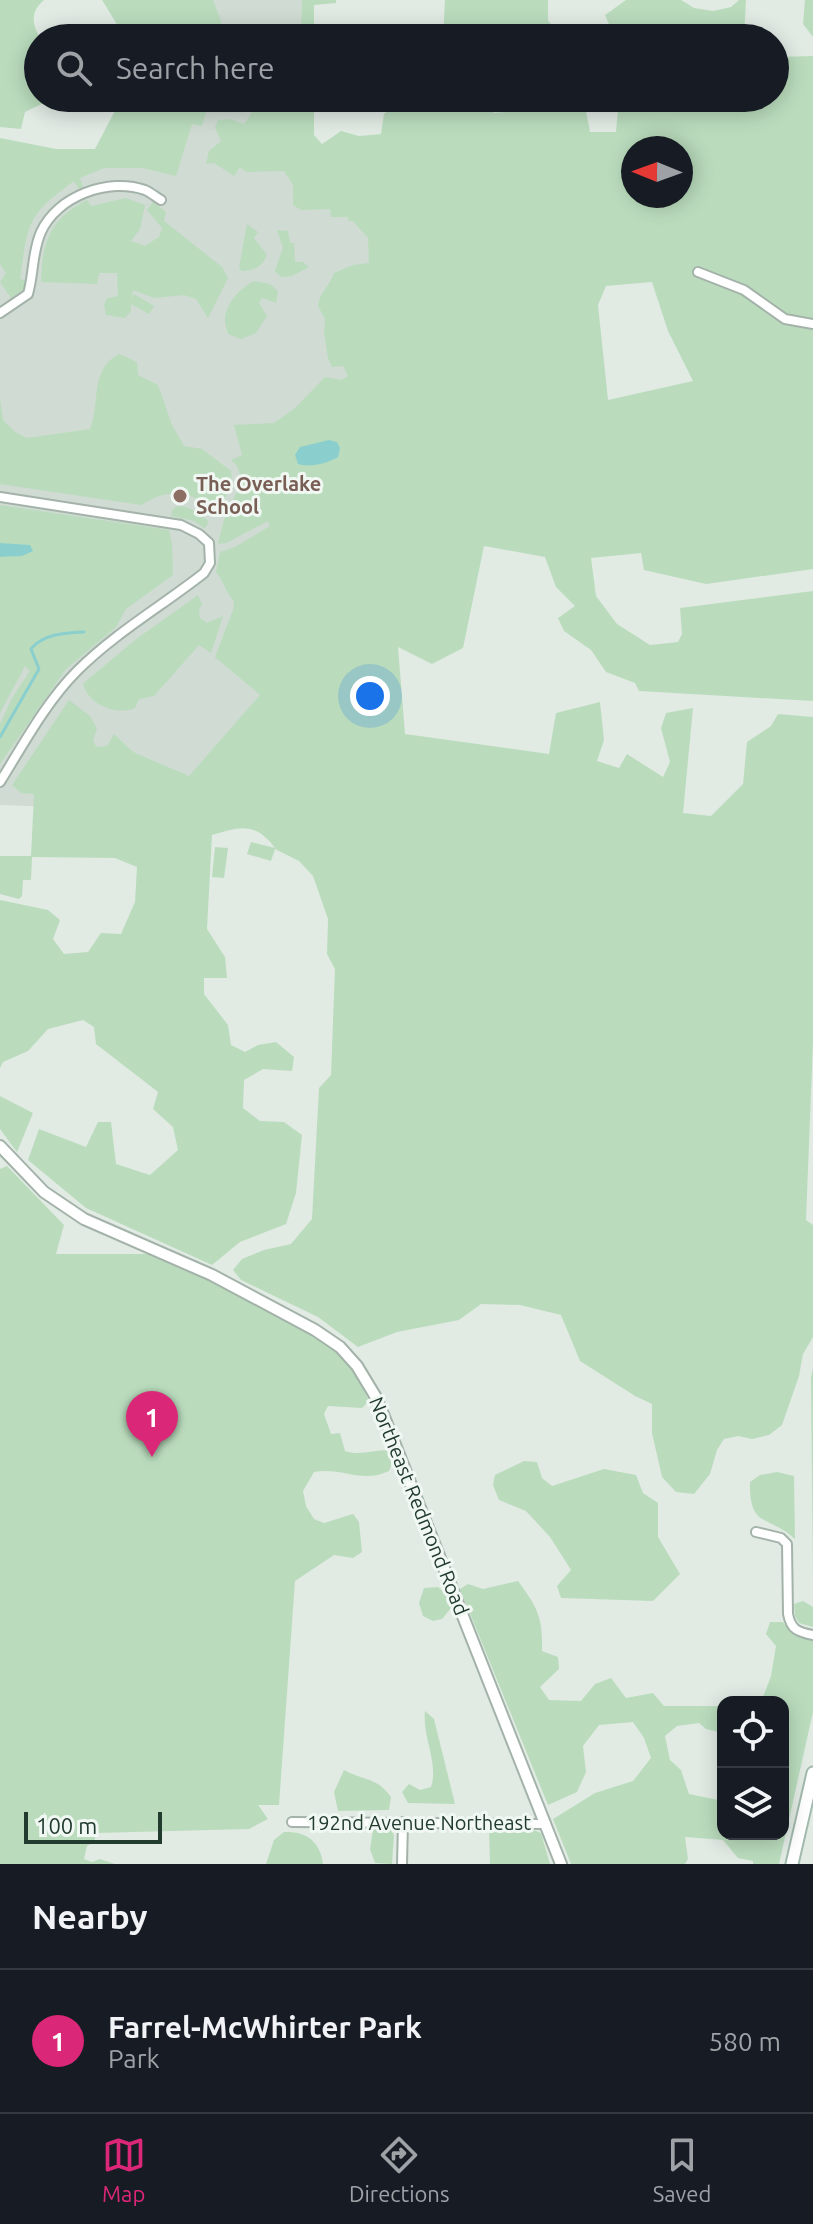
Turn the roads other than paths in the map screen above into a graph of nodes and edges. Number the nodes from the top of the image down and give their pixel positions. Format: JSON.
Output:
{"nodes":[{"id":1,"x":161,"y":200,"type":"dead end"},
{"id":2,"x":698,"y":272,"type":"dead end"},
{"id":3,"x":2,"y":311,"type":"edge"},
{"id":4,"x":813,"y":324,"type":"edge"},
{"id":5,"x":0,"y":497,"type":"edge"},
{"id":6,"x":0,"y":782,"type":"edge"},
{"id":7,"x":0,"y":1146,"type":"edge"},
{"id":8,"x":756,"y":1532,"type":"dead end"},
{"id":9,"x":813,"y":1635,"type":"edge"},
{"id":10,"x":813,"y":1773,"type":"edge"},
{"id":11,"x":292,"y":1822,"type":"dead end"},
{"id":12,"x":403,"y":1822,"type":"junction"},
{"id":13,"x":546,"y":1824,"type":"junction"},
{"id":14,"x":402,"y":1864,"type":"edge"},
{"id":15,"x":561,"y":1864,"type":"edge"},
{"id":16,"x":792,"y":1864,"type":"edge"}],
"edges":[{"from":1,"to":3,"type":"street"},
{"from":2,"to":4,"type":"street"},
{"from":5,"to":6,"type":"street"},
{"from":7,"to":13,"type":"street","name":"Northeast Redmond Road"},
{"from":8,"to":9,"type":"street"},
{"from":10,"to":16,"type":"main road"},
{"from":11,"to":12,"type":"street","name":"192nd Avenue Northeast"},
{"from":12,"to":13,"type":"street","name":"192nd Avenue Northeast"},
{"from":12,"to":14,"type":"street"},
{"from":13,"to":15,"type":"street","name":"Northeast Redmond Road"}]}
